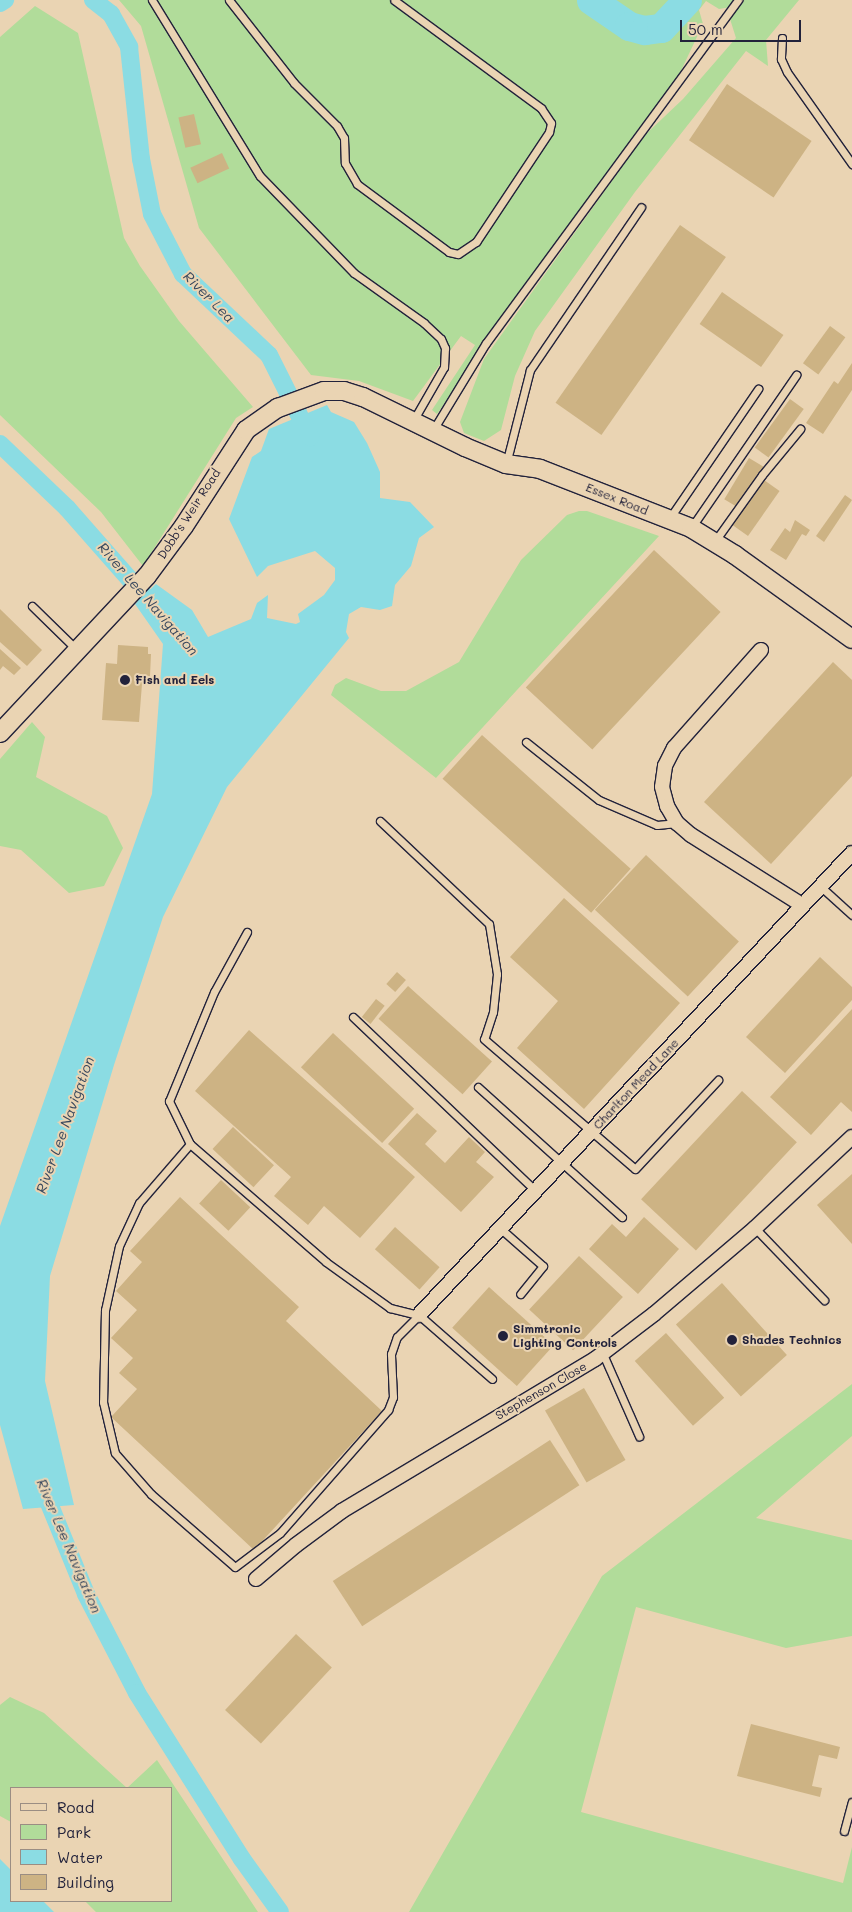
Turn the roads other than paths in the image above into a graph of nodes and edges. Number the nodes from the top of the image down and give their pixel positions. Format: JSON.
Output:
{"nodes":[{"id":1,"x":152,"y":0,"type":"edge"},
{"id":2,"x":229,"y":0,"type":"edge"},
{"id":3,"x":394,"y":0,"type":"edge"},
{"id":4,"x":738,"y":0,"type":"edge"},
{"id":5,"x":782,"y":38,"type":"dead end"},
{"id":6,"x":852,"y":164,"type":"edge"},
{"id":7,"x":641,"y":207,"type":"dead end"},
{"id":8,"x":796,"y":375,"type":"dead end"},
{"id":9,"x":758,"y":389,"type":"dead end"},
{"id":10,"x":364,"y":397,"type":"joint"},
{"id":11,"x":412,"y":422,"type":"junction"},
{"id":12,"x":800,"y":429,"type":"dead end"},
{"id":13,"x":432,"y":432,"type":"junction"},
{"id":14,"x":506,"y":464,"type":"junction"},
{"id":15,"x":669,"y":520,"type":"junction"},
{"id":16,"x":691,"y":528,"type":"junction"},
{"id":17,"x":714,"y":542,"type":"junction"},
{"id":18,"x":32,"y":606,"type":"dead end"},
{"id":19,"x":852,"y":639,"type":"edge"},
{"id":20,"x":77,"y":650,"type":"junction"},
{"id":21,"x":761,"y":650,"type":"dead end"},
{"id":22,"x":3,"y":725,"type":"edge"},
{"id":23,"x":526,"y":742,"type":"dead end"},
{"id":24,"x":380,"y":821,"type":"dead end"},
{"id":25,"x":677,"y":823,"type":"junction"},
{"id":26,"x":852,"y":853,"type":"edge"},
{"id":27,"x":820,"y":886,"type":"junction"},
{"id":28,"x":802,"y":906,"type":"junction"},
{"id":29,"x":852,"y":915,"type":"edge"},
{"id":30,"x":248,"y":932,"type":"dead end"},
{"id":31,"x":353,"y":1017,"type":"dead end"},
{"id":32,"x":718,"y":1080,"type":"dead end"},
{"id":33,"x":478,"y":1087,"type":"dead end"},
{"id":34,"x":592,"y":1131,"type":"junction"},
{"id":35,"x":852,"y":1137,"type":"edge"},
{"id":36,"x":190,"y":1144,"type":"junction"},
{"id":37,"x":562,"y":1164,"type":"junction"},
{"id":38,"x":536,"y":1192,"type":"junction"},
{"id":39,"x":622,"y":1217,"type":"dead end"},
{"id":40,"x":755,"y":1228,"type":"junction"},
{"id":41,"x":501,"y":1229,"type":"junction"},
{"id":42,"x":520,"y":1294,"type":"dead end"},
{"id":43,"x":824,"y":1300,"type":"dead end"},
{"id":44,"x":419,"y":1314,"type":"junction"},
{"id":45,"x":603,"y":1354,"type":"junction"},
{"id":46,"x":492,"y":1379,"type":"dead end"},
{"id":47,"x":639,"y":1436,"type":"dead end"},
{"id":48,"x":256,"y":1580,"type":"dead end"},
{"id":49,"x":852,"y":1802,"type":"edge"},
{"id":50,"x":844,"y":1831,"type":"dead end"}],
"edges":[{"from":1,"to":11,"type":"lane"},
{"from":2,"to":3,"type":"lane"},
{"from":4,"to":13,"type":"lane"},
{"from":5,"to":6,"type":"lane"},
{"from":7,"to":14,"type":"lane"},
{"from":8,"to":16,"type":"lane"},
{"from":9,"to":15,"type":"lane"},
{"from":10,"to":11,"type":"street","name":"Essex Road"},
{"from":10,"to":20,"type":"street","name":"Dobb's Weir Road"},
{"from":11,"to":13,"type":"street","name":"Essex Road"},
{"from":12,"to":17,"type":"lane"},
{"from":13,"to":14,"type":"street","name":"Essex Road"},
{"from":14,"to":15,"type":"street","name":"Essex Road"},
{"from":15,"to":16,"type":"street","name":"Essex Road"},
{"from":16,"to":17,"type":"street","name":"Essex Road"},
{"from":17,"to":19,"type":"street","name":"Essex Road"},
{"from":18,"to":20,"type":"lane"},
{"from":20,"to":22,"type":"street","name":"Dobb's Weir Road"},
{"from":21,"to":25,"type":"street"},
{"from":23,"to":25,"type":"lane"},
{"from":24,"to":34,"type":"lane"},
{"from":25,"to":28,"type":"street"},
{"from":26,"to":27,"type":"street","name":"Charlton Mead Lane"},
{"from":27,"to":28,"type":"street","name":"Charlton Mead Lane"},
{"from":27,"to":29,"type":"lane"},
{"from":28,"to":34,"type":"street","name":"Charlton Mead Lane"},
{"from":30,"to":36,"type":"lane"},
{"from":31,"to":38,"type":"lane"},
{"from":32,"to":34,"type":"lane"},
{"from":33,"to":37,"type":"lane"},
{"from":34,"to":37,"type":"street","name":"Charlton Mead Lane"},
{"from":35,"to":40,"type":"street","name":"Stephenson Close"},
{"from":36,"to":44,"type":"lane"},
{"from":36,"to":44,"type":"lane"},
{"from":37,"to":38,"type":"street","name":"Charlton Mead Lane"},
{"from":37,"to":39,"type":"lane"},
{"from":38,"to":41,"type":"street","name":"Charlton Mead Lane"},
{"from":40,"to":43,"type":"lane"},
{"from":40,"to":45,"type":"street","name":"Stephenson Close"},
{"from":41,"to":42,"type":"lane"},
{"from":41,"to":44,"type":"street","name":"Charlton Mead Lane"},
{"from":44,"to":46,"type":"lane"},
{"from":45,"to":47,"type":"lane"},
{"from":45,"to":48,"type":"street","name":"Stephenson Close"},
{"from":49,"to":50,"type":"lane"}]}
